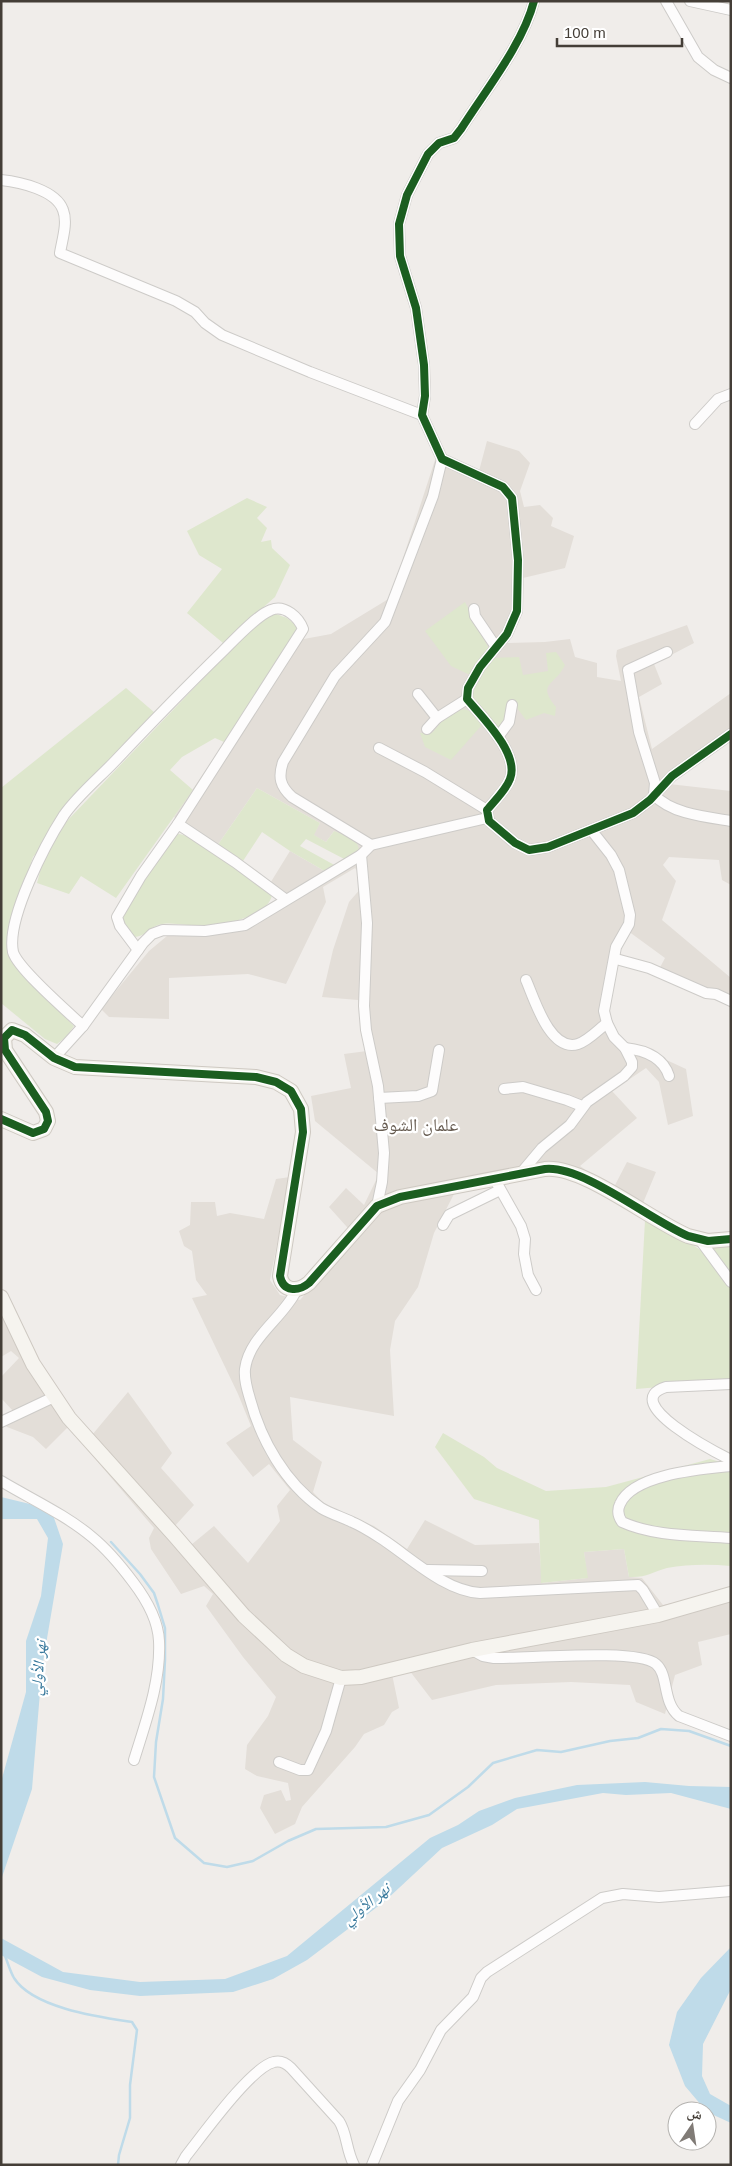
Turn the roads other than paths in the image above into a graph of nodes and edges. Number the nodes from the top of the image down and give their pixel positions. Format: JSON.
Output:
{"nodes":[{"id":1,"x":534,"y":1,"type":"edge"},
{"id":2,"x":666,"y":1,"type":"edge"},
{"id":3,"x":690,"y":1,"type":"edge"},
{"id":4,"x":731,"y":10,"type":"edge"},
{"id":5,"x":731,"y":78,"type":"edge"},
{"id":6,"x":1,"y":180,"type":"edge"},
{"id":7,"x":731,"y":394,"type":"edge"},
{"id":8,"x":422,"y":415,"type":"junction"},
{"id":9,"x":696,"y":424,"type":"dead end"},
{"id":10,"x":442,"y":459,"type":"junction"},
{"id":11,"x":474,"y":609,"type":"dead end"},
{"id":12,"x":496,"y":647,"type":"junction"},
{"id":13,"x":667,"y":652,"type":"dead end"},
{"id":14,"x":418,"y":694,"type":"dead end"},
{"id":15,"x":467,"y":699,"type":"junction"},
{"id":16,"x":512,"y":705,"type":"dead end"},
{"id":17,"x":437,"y":718,"type":"junction"},
{"id":18,"x":427,"y":729,"type":"dead end"},
{"id":19,"x":731,"y":734,"type":"edge"},
{"id":20,"x":498,"y":737,"type":"junction"},
{"id":21,"x":379,"y":748,"type":"dead end"},
{"id":22,"x":654,"y":795,"type":"junction"},
{"id":23,"x":487,"y":814,"type":"junction"},
{"id":24,"x":731,"y":821,"type":"edge"},
{"id":25,"x":178,"y":824,"type":"junction"},
{"id":26,"x":592,"y":831,"type":"junction"},
{"id":27,"x":371,"y":845,"type":"junction"},
{"id":28,"x":361,"y":855,"type":"junction"},
{"id":29,"x":285,"y":899,"type":"junction"},
{"id":30,"x":138,"y":950,"type":"junction"},
{"id":31,"x":616,"y":959,"type":"junction"},
{"id":32,"x":526,"y":980,"type":"dead end"},
{"id":33,"x":731,"y":1001,"type":"edge"},
{"id":34,"x":607,"y":1023,"type":"junction"},
{"id":35,"x":83,"y":1026,"type":"junction"},
{"id":36,"x":625,"y":1048,"type":"junction"},
{"id":37,"x":439,"y":1050,"type":"dead end"},
{"id":38,"x":54,"y":1058,"type":"junction"},
{"id":39,"x":669,"y":1076,"type":"dead end"},
{"id":40,"x":504,"y":1089,"type":"dead end"},
{"id":41,"x":379,"y":1098,"type":"junction"},
{"id":42,"x":582,"y":1106,"type":"junction"},
{"id":43,"x":1,"y":1119,"type":"edge"},
{"id":44,"x":521,"y":1173,"type":"junction"},
{"id":45,"x":497,"y":1184,"type":"junction"},
{"id":46,"x":377,"y":1206,"type":"junction"},
{"id":47,"x":443,"y":1225,"type":"dead end"},
{"id":48,"x":731,"y":1239,"type":"edge"},
{"id":49,"x":700,"y":1240,"type":"junction"},
{"id":50,"x":731,"y":1282,"type":"edge"},
{"id":51,"x":296,"y":1290,"type":"junction"},
{"id":52,"x":536,"y":1290,"type":"dead end"},
{"id":53,"x":1,"y":1297,"type":"edge"},
{"id":54,"x":731,"y":1384,"type":"edge"},
{"id":55,"x":54,"y":1397,"type":"junction"},
{"id":56,"x":1,"y":1422,"type":"edge"},
{"id":57,"x":731,"y":1460,"type":"edge"},
{"id":58,"x":731,"y":1466,"type":"edge"},
{"id":59,"x":1,"y":1482,"type":"edge"},
{"id":60,"x":731,"y":1538,"type":"edge"},
{"id":61,"x":428,"y":1570,"type":"junction"},
{"id":62,"x":482,"y":1571,"type":"dead end"},
{"id":63,"x":731,"y":1594,"type":"edge"},
{"id":64,"x":658,"y":1615,"type":"junction"},
{"id":65,"x":472,"y":1650,"type":"junction"},
{"id":66,"x":341,"y":1678,"type":"junction"},
{"id":67,"x":731,"y":1736,"type":"edge"},
{"id":68,"x":134,"y":1760,"type":"dead end"},
{"id":69,"x":279,"y":1762,"type":"dead end"},
{"id":70,"x":731,"y":1891,"type":"edge"},
{"id":71,"x":181,"y":2165,"type":"edge"},
{"id":72,"x":354,"y":2165,"type":"edge"},
{"id":73,"x":372,"y":2165,"type":"edge"}],
"edges":[{"from":1,"to":8,"type":"street"},
{"from":2,"to":5,"type":"street"},
{"from":3,"to":4,"type":"street"},
{"from":6,"to":8,"type":"street"},
{"from":7,"to":9,"type":"street"},
{"from":8,"to":10,"type":"street"},
{"from":10,"to":12,"type":"street"},
{"from":10,"to":27,"type":"street"},
{"from":11,"to":12,"type":"street"},
{"from":12,"to":15,"type":"street"},
{"from":13,"to":22,"type":"street"},
{"from":14,"to":17,"type":"street"},
{"from":15,"to":17,"type":"street"},
{"from":15,"to":20,"type":"street"},
{"from":16,"to":20,"type":"street"},
{"from":17,"to":18,"type":"street"},
{"from":19,"to":22,"type":"street"},
{"from":20,"to":23,"type":"street"},
{"from":21,"to":23,"type":"street"},
{"from":22,"to":24,"type":"street"},
{"from":22,"to":26,"type":"street"},
{"from":23,"to":26,"type":"street"},
{"from":23,"to":27,"type":"street"},
{"from":25,"to":29,"type":"street"},
{"from":25,"to":30,"type":"street"},
{"from":25,"to":35,"type":"street"},
{"from":26,"to":31,"type":"street"},
{"from":27,"to":28,"type":"street"},
{"from":28,"to":29,"type":"street"},
{"from":28,"to":41,"type":"street"},
{"from":29,"to":30,"type":"street"},
{"from":30,"to":35,"type":"street"},
{"from":31,"to":33,"type":"street"},
{"from":31,"to":34,"type":"street"},
{"from":32,"to":34,"type":"street"},
{"from":34,"to":36,"type":"street"},
{"from":35,"to":38,"type":"street"},
{"from":36,"to":39,"type":"street"},
{"from":36,"to":42,"type":"street"},
{"from":37,"to":41,"type":"street"},
{"from":38,"to":43,"type":"street"},
{"from":38,"to":51,"type":"street"},
{"from":40,"to":42,"type":"street"},
{"from":41,"to":46,"type":"street"},
{"from":42,"to":44,"type":"street"},
{"from":44,"to":45,"type":"street"},
{"from":44,"to":49,"type":"street"},
{"from":45,"to":46,"type":"street"},
{"from":45,"to":47,"type":"street"},
{"from":45,"to":52,"type":"street"},
{"from":46,"to":51,"type":"street"},
{"from":48,"to":49,"type":"street"},
{"from":49,"to":50,"type":"street"},
{"from":51,"to":61,"type":"street"},
{"from":53,"to":55,"type":"street"},
{"from":54,"to":57,"type":"street"},
{"from":55,"to":56,"type":"street"},
{"from":55,"to":66,"type":"street"},
{"from":58,"to":60,"type":"street"},
{"from":59,"to":68,"type":"street"},
{"from":61,"to":62,"type":"street"},
{"from":61,"to":64,"type":"street"},
{"from":63,"to":64,"type":"street"},
{"from":64,"to":65,"type":"street"},
{"from":65,"to":66,"type":"street"},
{"from":65,"to":67,"type":"street"},
{"from":66,"to":69,"type":"street"},
{"from":70,"to":73,"type":"street"},
{"from":71,"to":72,"type":"street"}]}
